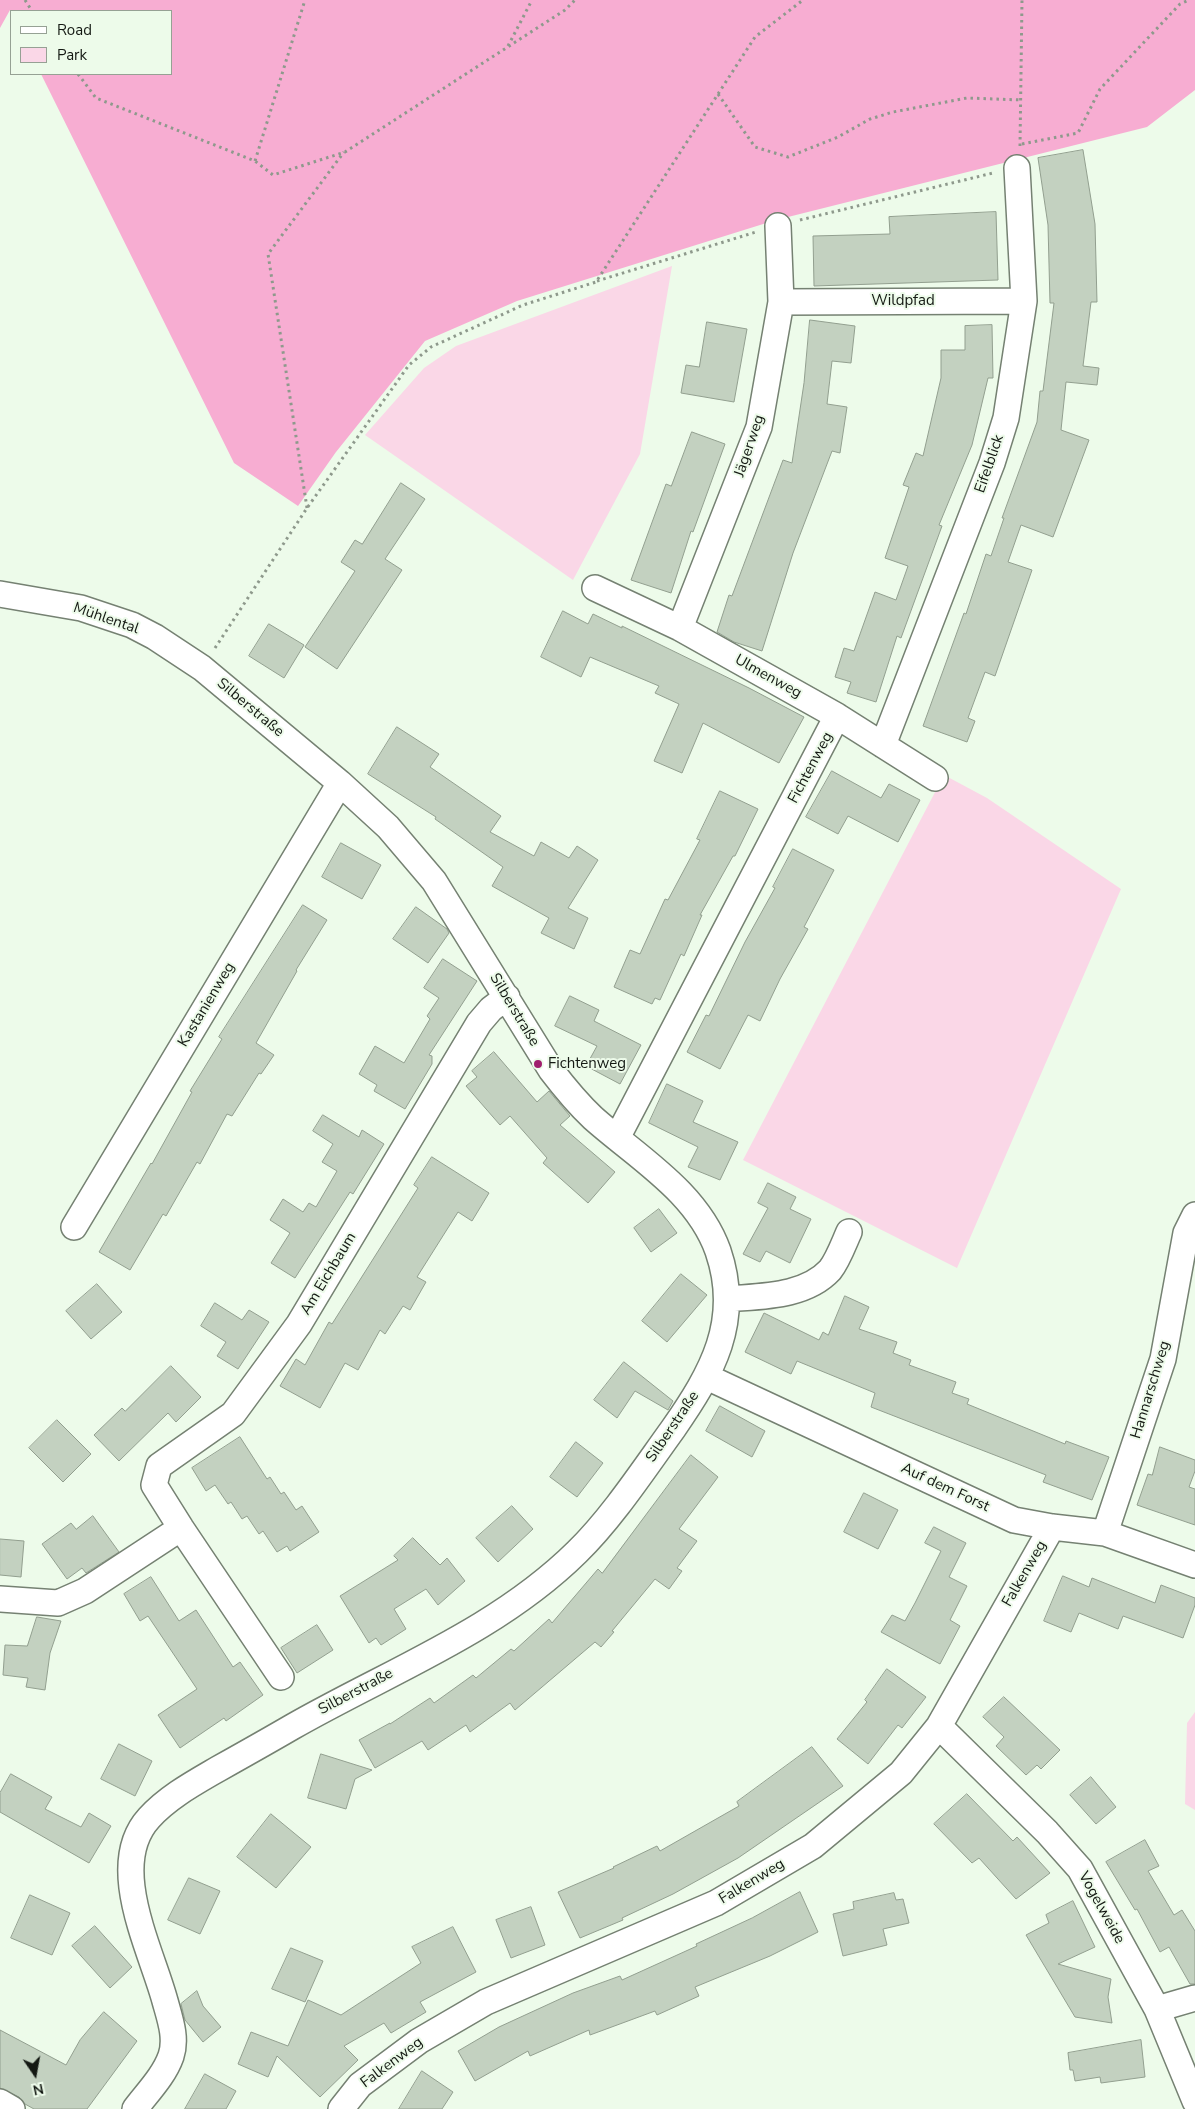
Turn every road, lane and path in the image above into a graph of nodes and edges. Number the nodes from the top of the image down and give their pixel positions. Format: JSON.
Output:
{"nodes":[{"id":1,"x":305,"y":0,"type":"edge"},
{"id":2,"x":532,"y":0,"type":"edge"},
{"id":3,"x":575,"y":0,"type":"edge"},
{"id":4,"x":803,"y":0,"type":"edge"},
{"id":5,"x":1022,"y":0,"type":"edge"},
{"id":6,"x":1188,"y":0,"type":"edge"},
{"id":7,"x":508,"y":46,"type":"junction"},
{"id":8,"x":79,"y":75,"type":"edge"},
{"id":9,"x":718,"y":94,"type":"junction"},
{"id":10,"x":1022,"y":100,"type":"junction"},
{"id":11,"x":344,"y":152,"type":"junction"},
{"id":12,"x":255,"y":161,"type":"junction"},
{"id":13,"x":1017,"y":168,"type":"joint"},
{"id":14,"x":778,"y":226,"type":"junction"},
{"id":15,"x":596,"y":282,"type":"junction"},
{"id":16,"x":1024,"y":301,"type":"junction"},
{"id":17,"x":782,"y":302,"type":"junction"},
{"id":18,"x":307,"y":508,"type":"junction"},
{"id":19,"x":595,"y":588,"type":"dead end"},
{"id":20,"x":0,"y":594,"type":"edge"},
{"id":21,"x":680,"y":628,"type":"junction"},
{"id":22,"x":202,"y":668,"type":"junction"},
{"id":23,"x":838,"y":716,"type":"junction"},
{"id":24,"x":882,"y":746,"type":"junction"},
{"id":25,"x":935,"y":778,"type":"dead end"},
{"id":26,"x":340,"y":783,"type":"junction"},
{"id":27,"x":507,"y":997,"type":"junction"},
{"id":28,"x":617,"y":1138,"type":"junction"},
{"id":29,"x":1195,"y":1215,"type":"edge"},
{"id":30,"x":74,"y":1228,"type":"dead end"},
{"id":31,"x":849,"y":1232,"type":"dead end"},
{"id":32,"x":728,"y":1299,"type":"junction"},
{"id":33,"x":707,"y":1377,"type":"junction"},
{"id":34,"x":1052,"y":1527,"type":"junction"},
{"id":35,"x":180,"y":1528,"type":"junction"},
{"id":36,"x":1105,"y":1533,"type":"junction"},
{"id":37,"x":1195,"y":1565,"type":"edge"},
{"id":38,"x":0,"y":1599,"type":"edge"},
{"id":39,"x":282,"y":1677,"type":"dead end"},
{"id":40,"x":939,"y":1726,"type":"junction"},
{"id":41,"x":1195,"y":1998,"type":"edge"},
{"id":42,"x":1157,"y":2009,"type":"junction"},
{"id":43,"x":1195,"y":2101,"type":"edge"},
{"id":44,"x":0,"y":2102,"type":"edge"},
{"id":45,"x":12,"y":2109,"type":"edge"},
{"id":46,"x":134,"y":2109,"type":"edge"},
{"id":47,"x":341,"y":2109,"type":"edge"}],
"edges":[{"from":1,"to":12,"type":"path"},
{"from":2,"to":7,"type":"path"},
{"from":3,"to":7,"type":"path"},
{"from":4,"to":9,"type":"path"},
{"from":5,"to":10,"type":"path"},
{"from":6,"to":10,"type":"path"},
{"from":7,"to":11,"type":"path"},
{"from":8,"to":12,"type":"path"},
{"from":9,"to":10,"type":"path"},
{"from":9,"to":15,"type":"path"},
{"from":11,"to":12,"type":"path"},
{"from":11,"to":18,"type":"path"},
{"from":13,"to":14,"type":"path"},
{"from":13,"to":16,"type":"street","name":"Eifelblick"},
{"from":14,"to":15,"type":"path"},
{"from":14,"to":17,"type":"street","name":"Jägerweg"},
{"from":15,"to":18,"type":"path"},
{"from":16,"to":17,"type":"street","name":"Wildpfad"},
{"from":16,"to":24,"type":"street","name":"Eifelblick"},
{"from":17,"to":21,"type":"street","name":"Jägerweg"},
{"from":18,"to":22,"type":"path"},
{"from":19,"to":21,"type":"street","name":"Ulmenweg"},
{"from":20,"to":22,"type":"street","name":"Mühlental"},
{"from":21,"to":23,"type":"street","name":"Ulmenweg"},
{"from":22,"to":26,"type":"street","name":"Silberstraße"},
{"from":23,"to":24,"type":"street","name":"Ulmenweg"},
{"from":23,"to":28,"type":"street","name":"Fichtenweg"},
{"from":24,"to":25,"type":"street","name":"Ulmenweg"},
{"from":26,"to":27,"type":"street","name":"Silberstraße"},
{"from":26,"to":30,"type":"street","name":"Kastanienweg"},
{"from":27,"to":28,"type":"street","name":"Silberstraße"},
{"from":27,"to":35,"type":"street","name":"Am Eichbaum"},
{"from":28,"to":32,"type":"street","name":"Silberstraße"},
{"from":29,"to":36,"type":"street","name":"Hannarschweg"},
{"from":31,"to":32,"type":"street"},
{"from":32,"to":33,"type":"street","name":"Silberstraße"},
{"from":33,"to":34,"type":"street","name":"Auf dem Forst"},
{"from":33,"to":46,"type":"street","name":"Silberstraße"},
{"from":34,"to":36,"type":"street","name":"Auf dem Forst"},
{"from":34,"to":40,"type":"street","name":"Falkenweg"},
{"from":35,"to":38,"type":"street"},
{"from":35,"to":39,"type":"street","name":"Am Eichbaum"},
{"from":36,"to":37,"type":"street","name":"Auf dem Forst"},
{"from":40,"to":42,"type":"street","name":"Vogelweide"},
{"from":40,"to":47,"type":"street","name":"Falkenweg"},
{"from":41,"to":42,"type":"street"},
{"from":42,"to":43,"type":"street","name":"Vogelweide"},
{"from":44,"to":45,"type":"street"}]}
